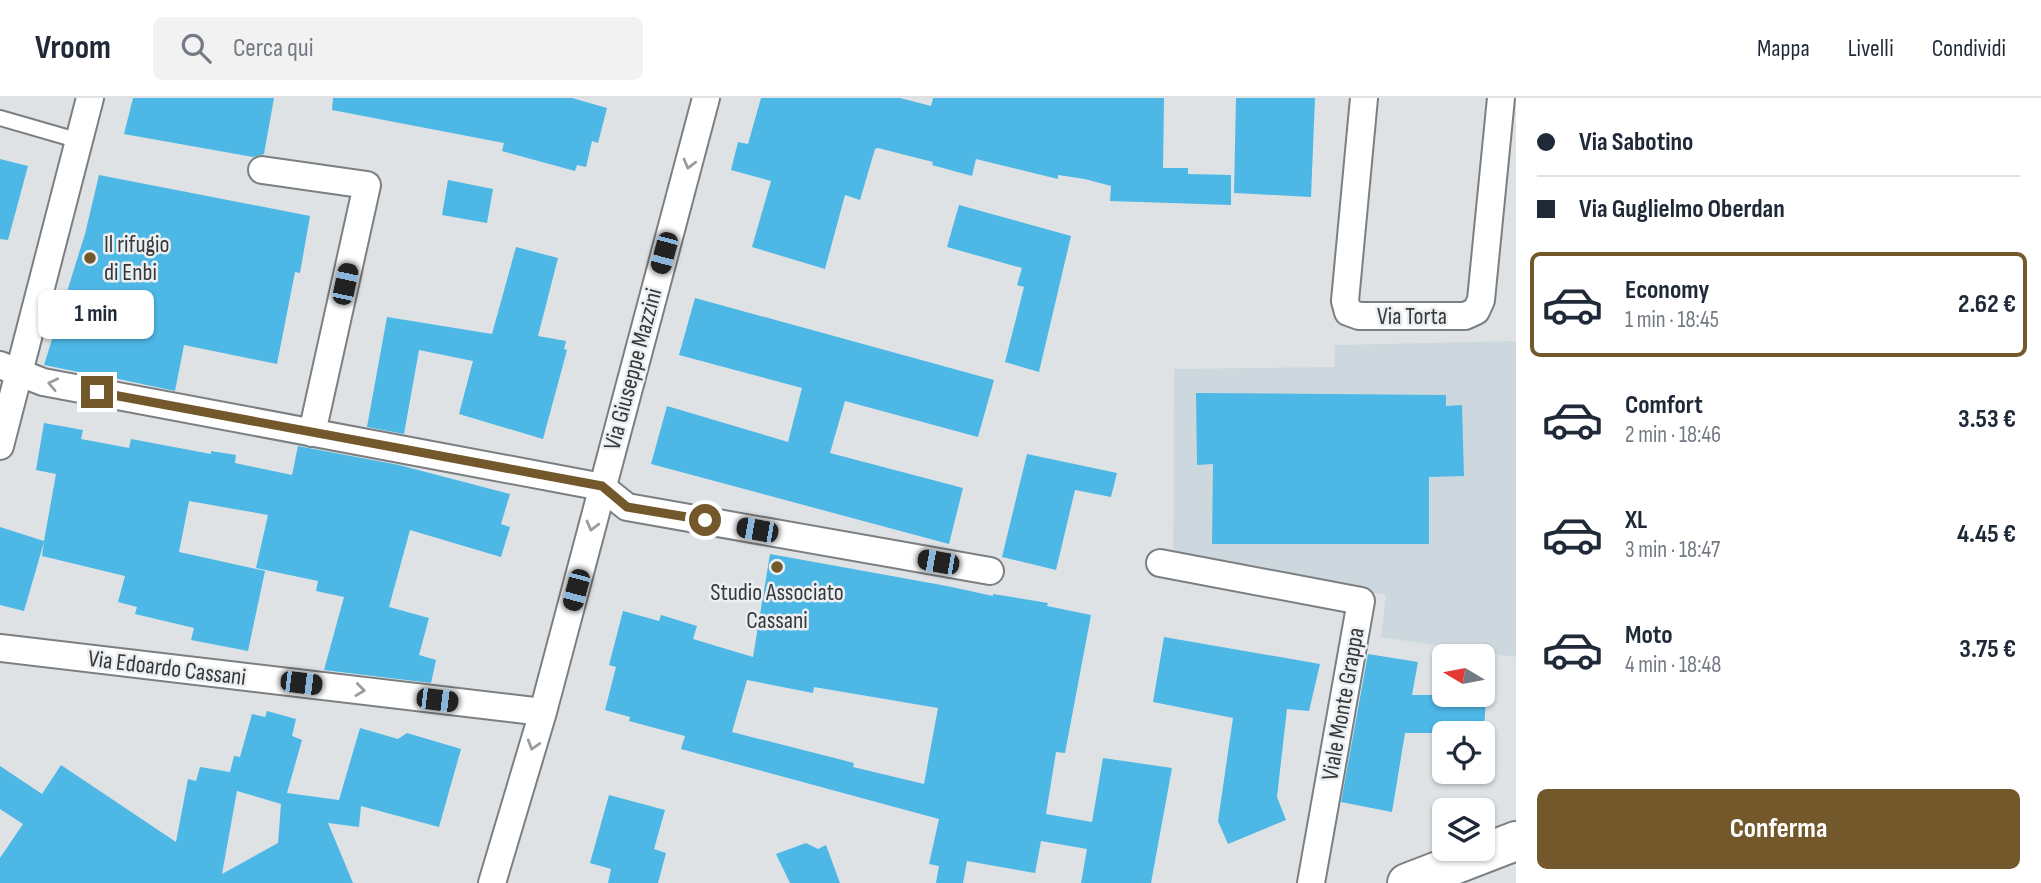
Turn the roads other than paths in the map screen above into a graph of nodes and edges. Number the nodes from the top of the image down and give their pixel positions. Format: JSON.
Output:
{"nodes":[{"id":1,"x":90,"y":98,"type":"edge"},
{"id":2,"x":706,"y":98,"type":"edge"},
{"id":3,"x":1364,"y":98,"type":"edge"},
{"id":4,"x":1501,"y":98,"type":"edge"},
{"id":5,"x":0,"y":118,"type":"edge"},
{"id":6,"x":80,"y":141,"type":"junction"},
{"id":7,"x":262,"y":170,"type":"dead end"},
{"id":8,"x":10,"y":369,"type":"edge"},
{"id":9,"x":312,"y":433,"type":"junction"},
{"id":10,"x":0,"y":446,"type":"edge"},
{"id":11,"x":602,"y":486,"type":"junction"},
{"id":12,"x":1160,"y":563,"type":"dead end"},
{"id":13,"x":990,"y":571,"type":"dead end"},
{"id":14,"x":0,"y":648,"type":"edge"},
{"id":15,"x":543,"y":712,"type":"junction"},
{"id":16,"x":1516,"y":841,"type":"edge"},
{"id":17,"x":1451,"y":875,"type":"edge"},
{"id":18,"x":492,"y":883,"type":"edge"},
{"id":19,"x":1311,"y":883,"type":"edge"},
{"id":20,"x":1408,"y":883,"type":"edge"}],
"edges":[{"from":1,"to":6,"type":"street"},
{"from":2,"to":11,"type":"street","name":"Via Giuseppe Mazzini","one_way":true},
{"from":3,"to":4,"type":"street","name":"Via Torta"},
{"from":5,"to":6,"type":"lane"},
{"from":6,"to":8,"type":"street"},
{"from":7,"to":9,"type":"street"},
{"from":9,"to":8,"type":"street","one_way":true},
{"from":8,"to":10,"type":"street"},
{"from":9,"to":11,"type":"street"},
{"from":11,"to":13,"type":"street"},
{"from":11,"to":15,"type":"street","name":"Via Giuseppe Mazzini","one_way":true},
{"from":12,"to":19,"type":"street","name":"Viale Monte Grappa"},
{"from":14,"to":15,"type":"street","name":"Via Edoardo Cassani","one_way":true},
{"from":15,"to":18,"type":"street","name":"Via Giuseppe Mazzini","one_way":true},
{"from":16,"to":17,"type":"main road"},
{"from":17,"to":20,"type":"main road"}]}
